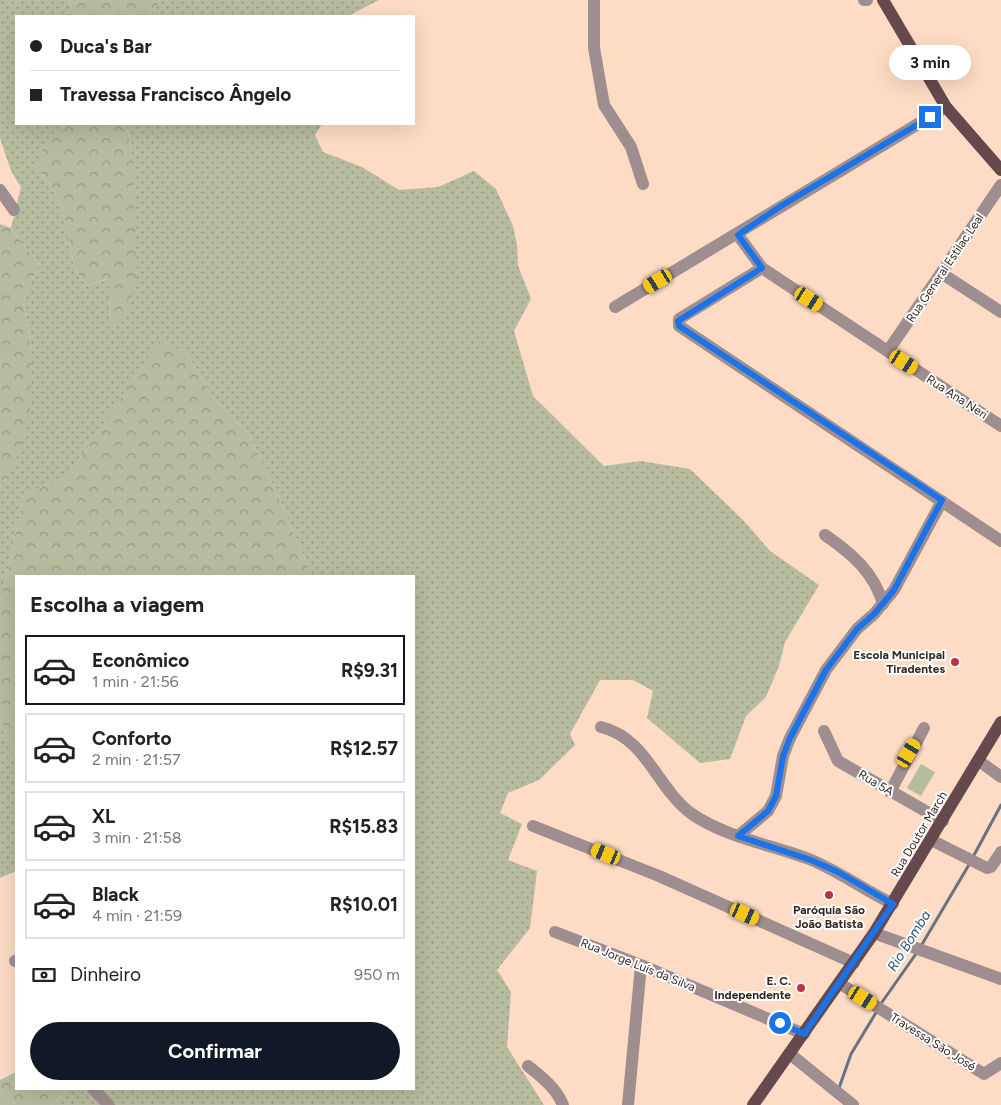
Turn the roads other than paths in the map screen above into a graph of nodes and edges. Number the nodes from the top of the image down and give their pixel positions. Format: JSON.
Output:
{"nodes":[{"id":1,"x":594,"y":0,"type":"edge"},
{"id":2,"x":883,"y":0,"type":"edge"},
{"id":3,"x":946,"y":107,"type":"junction"},
{"id":4,"x":1001,"y":170,"type":"edge"},
{"id":5,"x":643,"y":184,"type":"dead end"},
{"id":6,"x":1001,"y":185,"type":"edge"},
{"id":7,"x":0,"y":190,"type":"edge"},
{"id":8,"x":14,"y":210,"type":"dead end"},
{"id":9,"x":738,"y":235,"type":"junction"},
{"id":10,"x":762,"y":268,"type":"junction"},
{"id":11,"x":942,"y":273,"type":"junction"},
{"id":12,"x":615,"y":307,"type":"dead end"},
{"id":13,"x":1001,"y":312,"type":"edge"},
{"id":14,"x":888,"y":351,"type":"junction"},
{"id":15,"x":1001,"y":426,"type":"edge"},
{"id":16,"x":942,"y":500,"type":"junction"},
{"id":17,"x":825,"y":535,"type":"dead end"},
{"id":18,"x":1001,"y":541,"type":"edge"},
{"id":19,"x":883,"y":604,"type":"junction"},
{"id":20,"x":1001,"y":722,"type":"edge"},
{"id":21,"x":601,"y":727,"type":"dead end"},
{"id":22,"x":924,"y":728,"type":"dead end"},
{"id":23,"x":824,"y":731,"type":"dead end"},
{"id":24,"x":979,"y":761,"type":"junction"},
{"id":25,"x":1001,"y":776,"type":"edge"},
{"id":26,"x":890,"y":792,"type":"junction"},
{"id":27,"x":943,"y":821,"type":"junction"},
{"id":28,"x":533,"y":826,"type":"dead end"},
{"id":29,"x":738,"y":836,"type":"junction"},
{"id":30,"x":931,"y":840,"type":"junction"},
{"id":31,"x":1001,"y":852,"type":"edge"},
{"id":32,"x":893,"y":904,"type":"junction"},
{"id":33,"x":555,"y":932,"type":"dead end"},
{"id":34,"x":874,"y":934,"type":"junction"},
{"id":35,"x":854,"y":963,"type":"junction"},
{"id":36,"x":641,"y":965,"type":"junction"},
{"id":37,"x":1001,"y":979,"type":"edge"},
{"id":38,"x":840,"y":983,"type":"junction"},
{"id":39,"x":804,"y":1034,"type":"junction"},
{"id":40,"x":790,"y":1054,"type":"junction"},
{"id":41,"x":1001,"y":1062,"type":"edge"},
{"id":42,"x":528,"y":1066,"type":"dead end"},
{"id":43,"x":94,"y":1090,"type":"edge"},
{"id":44,"x":109,"y":1105,"type":"edge"},
{"id":45,"x":564,"y":1105,"type":"edge"},
{"id":46,"x":628,"y":1105,"type":"edge"},
{"id":47,"x":753,"y":1105,"type":"edge"},
{"id":48,"x":853,"y":1105,"type":"edge"}],
"edges":[{"from":1,"to":5,"type":"street"},
{"from":2,"to":3,"type":"main road"},
{"from":3,"to":4,"type":"main road"},
{"from":3,"to":9,"type":"street"},
{"from":6,"to":11,"type":"street","name":"Rua General Estilac Leal"},
{"from":7,"to":8,"type":"street"},
{"from":9,"to":10,"type":"street","name":"Rua Ana Neri"},
{"from":9,"to":12,"type":"street"},
{"from":10,"to":14,"type":"street","name":"Rua Ana Neri"},
{"from":10,"to":16,"type":"street"},
{"from":11,"to":13,"type":"street"},
{"from":11,"to":14,"type":"street","name":"Rua General Estilac Leal"},
{"from":14,"to":15,"type":"street","name":"Rua Ana Neri"},
{"from":16,"to":18,"type":"street"},
{"from":16,"to":19,"type":"street"},
{"from":17,"to":19,"type":"street"},
{"from":19,"to":29,"type":"street"},
{"from":20,"to":24,"type":"main road","name":"Rua Doutor March"},
{"from":21,"to":29,"type":"street"},
{"from":22,"to":26,"type":"street"},
{"from":23,"to":26,"type":"street","name":"Rua 5A"},
{"from":24,"to":25,"type":"street"},
{"from":24,"to":27,"type":"main road","name":"Rua Doutor March"},
{"from":26,"to":27,"type":"street","name":"Rua 5A"},
{"from":27,"to":30,"type":"main road","name":"Rua Doutor March"},
{"from":28,"to":35,"type":"street"},
{"from":29,"to":32,"type":"street"},
{"from":30,"to":31,"type":"street"},
{"from":30,"to":32,"type":"main road","name":"Rua Doutor March"},
{"from":32,"to":34,"type":"main road","name":"Rua Doutor March"},
{"from":33,"to":36,"type":"street","name":"Rua Jorge Luís da Silva"},
{"from":34,"to":35,"type":"main road","name":"Rua Doutor March"},
{"from":34,"to":37,"type":"street"},
{"from":35,"to":38,"type":"main road","name":"Rua Doutor March"},
{"from":36,"to":39,"type":"street","name":"Rua Jorge Luís da Silva"},
{"from":36,"to":46,"type":"street"},
{"from":38,"to":39,"type":"main road","name":"Rua Doutor March"},
{"from":38,"to":41,"type":"street","name":"Travessa São José"},
{"from":39,"to":40,"type":"main road","name":"Rua Doutor March"},
{"from":40,"to":47,"type":"main road","name":"Rua Doutor March"},
{"from":40,"to":48,"type":"street"},
{"from":42,"to":45,"type":"street"},
{"from":43,"to":44,"type":"street"}]}
